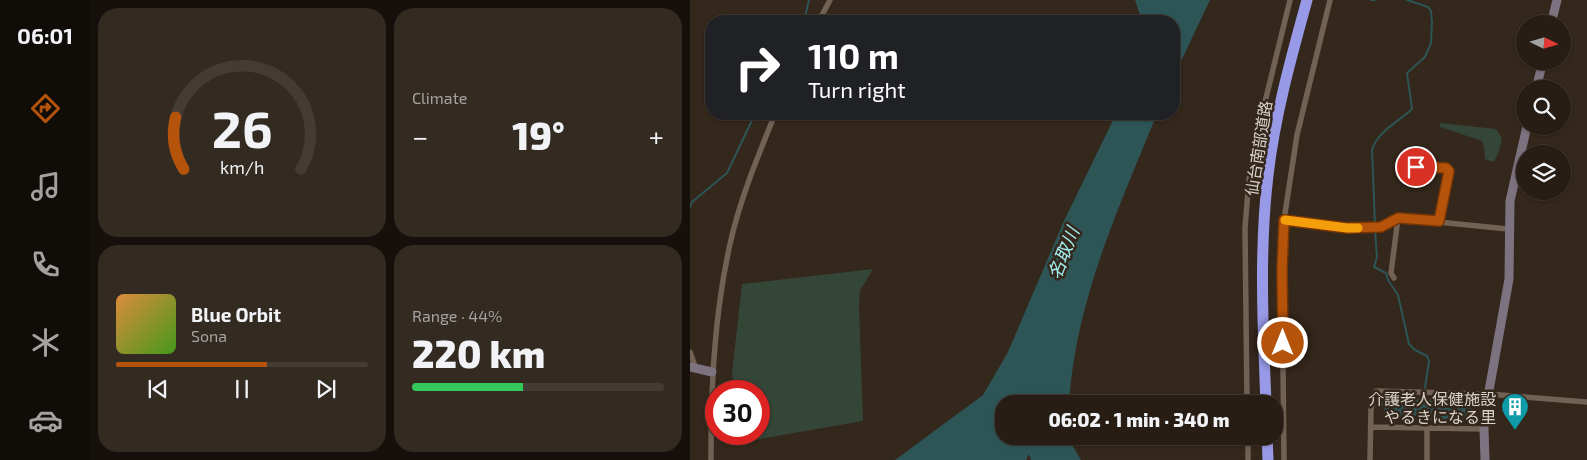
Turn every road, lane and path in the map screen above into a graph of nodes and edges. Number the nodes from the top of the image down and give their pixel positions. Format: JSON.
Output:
{"nodes":[{"id":1,"x":830,"y":0,"type":"edge"},
{"id":2,"x":1290,"y":0,"type":"edge"},
{"id":3,"x":1307,"y":0,"type":"edge"},
{"id":4,"x":1330,"y":0,"type":"edge"},
{"id":5,"x":1558,"y":0,"type":"edge"},
{"id":6,"x":822,"y":15,"type":"edge"},
{"id":7,"x":1554,"y":15,"type":"edge"},
{"id":8,"x":773,"y":120,"type":"edge"},
{"id":9,"x":1525,"y":135,"type":"edge"},
{"id":10,"x":1403,"y":154,"type":"dead end"},
{"id":11,"x":1398,"y":218,"type":"junction"},
{"id":12,"x":1284,"y":220,"type":"junction"},
{"id":13,"x":1439,"y":221,"type":"junction"},
{"id":14,"x":1508,"y":229,"type":"junction"},
{"id":15,"x":1392,"y":260,"type":"junction"},
{"id":16,"x":1400,"y":261,"type":"dead end"},
{"id":17,"x":1394,"y":278,"type":"dead end"},
{"id":18,"x":1263,"y":304,"type":"junction"},
{"id":19,"x":690,"y":352,"type":"edge"},
{"id":20,"x":693,"y":368,"type":"edge"},
{"id":21,"x":712,"y":372,"type":"junction"},
{"id":22,"x":1488,"y":394,"type":"junction"},
{"id":23,"x":1247,"y":395,"type":"edge"},
{"id":24,"x":1262,"y":395,"type":"edge"},
{"id":25,"x":1266,"y":395,"type":"edge"},
{"id":26,"x":1587,"y":402,"type":"edge"},
{"id":27,"x":1372,"y":427,"type":"junction"},
{"id":28,"x":1427,"y":428,"type":"junction"},
{"id":29,"x":1484,"y":429,"type":"junction"},
{"id":30,"x":1248,"y":445,"type":"edge"},
{"id":31,"x":1262,"y":445,"type":"edge"},
{"id":32,"x":1267,"y":445,"type":"edge"},
{"id":33,"x":711,"y":460,"type":"edge"},
{"id":34,"x":1248,"y":460,"type":"edge"},
{"id":35,"x":1263,"y":460,"type":"edge"},
{"id":36,"x":1268,"y":460,"type":"edge"},
{"id":37,"x":1284,"y":460,"type":"edge"},
{"id":38,"x":1370,"y":460,"type":"edge"},
{"id":39,"x":1427,"y":460,"type":"edge"},
{"id":40,"x":1485,"y":460,"type":"edge"}],
"edges":[{"from":1,"to":6,"type":"street"},
{"from":2,"to":23,"type":"street"},
{"from":3,"to":18,"type":"highway","name":"仙台南部道路"},
{"from":4,"to":12,"type":"street"},
{"from":5,"to":7,"type":"street"},
{"from":8,"to":21,"type":"street"},
{"from":9,"to":14,"type":"street"},
{"from":10,"to":13,"type":"street"},
{"from":11,"to":12,"type":"street"},
{"from":11,"to":13,"type":"street"},
{"from":11,"to":15,"type":"street"},
{"from":12,"to":37,"type":"street"},
{"from":13,"to":14,"type":"street"},
{"from":14,"to":22,"type":"street"},
{"from":15,"to":16,"type":"street"},
{"from":15,"to":17,"type":"street"},
{"from":18,"to":24,"type":"highway","name":"仙台南部道路"},
{"from":18,"to":25,"type":"highway","name":"仙台南部道路"},
{"from":19,"to":20,"type":"street"},
{"from":20,"to":21,"type":"street"},
{"from":21,"to":33,"type":"street"},
{"from":22,"to":26,"type":"street"},
{"from":22,"to":27,"type":"street"},
{"from":22,"to":29,"type":"street"},
{"from":27,"to":28,"type":"street"},
{"from":27,"to":38,"type":"street"},
{"from":28,"to":29,"type":"street"},
{"from":28,"to":39,"type":"street"},
{"from":29,"to":40,"type":"street"},
{"from":30,"to":34,"type":"street"},
{"from":31,"to":35,"type":"highway"},
{"from":32,"to":36,"type":"highway"}]}
